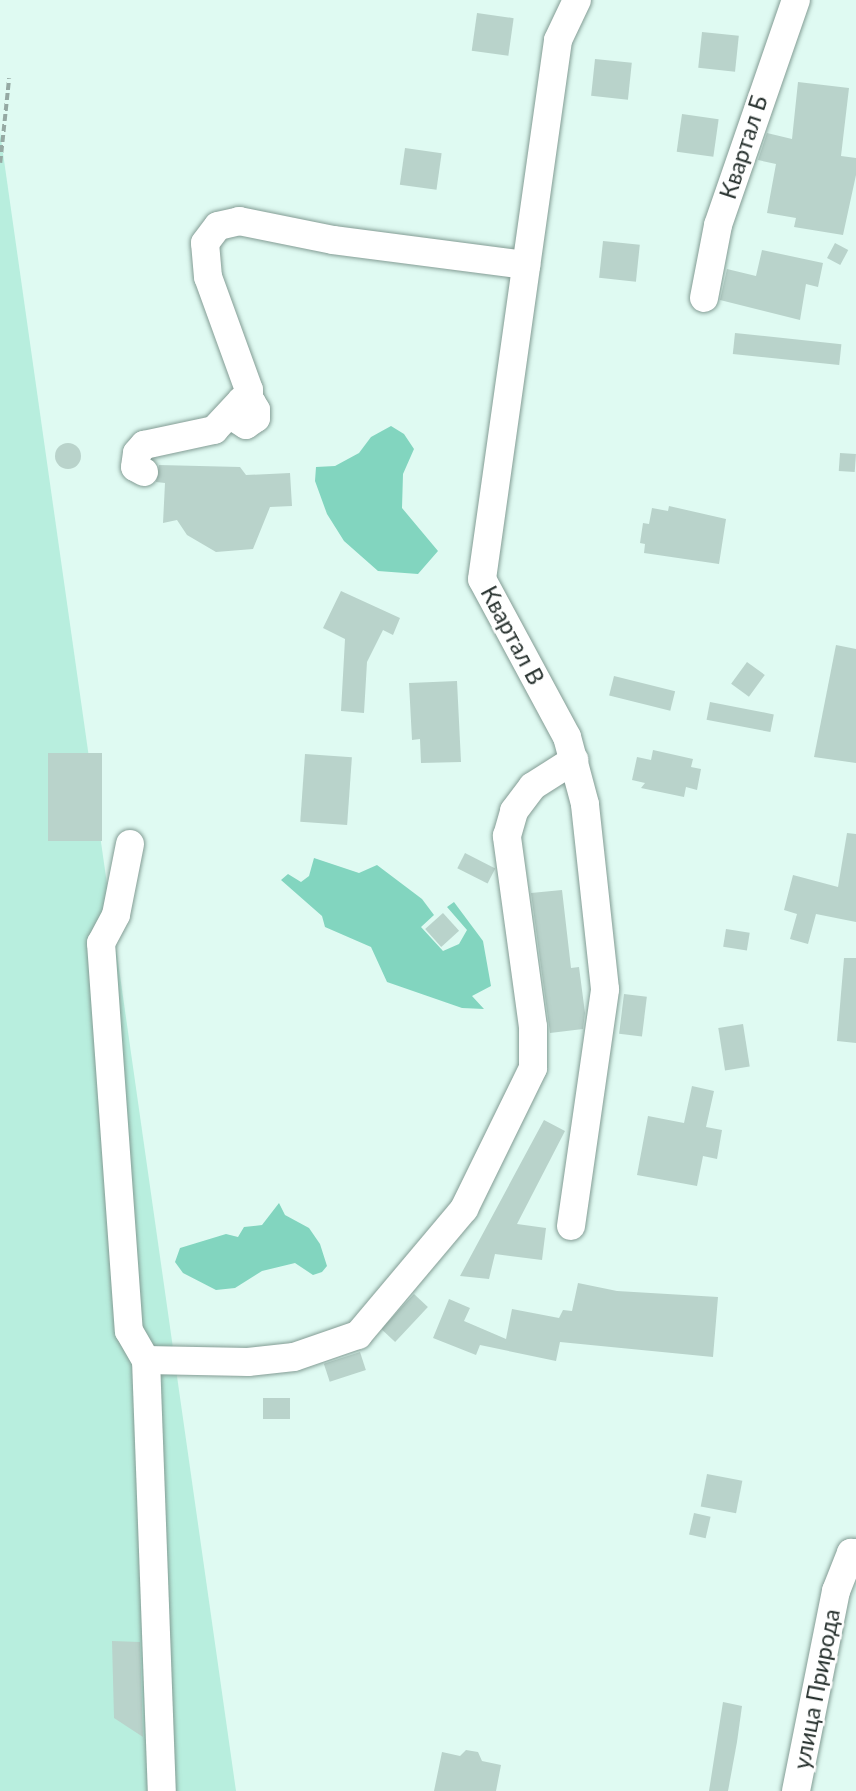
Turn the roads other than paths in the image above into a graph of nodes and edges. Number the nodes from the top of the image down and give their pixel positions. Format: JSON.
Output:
{"nodes":[{"id":1,"x":577,"y":0,"type":"edge"},
{"id":2,"x":796,"y":0,"type":"edge"},
{"id":3,"x":526,"y":265,"type":"junction"},
{"id":4,"x":704,"y":298,"type":"dead end"},
{"id":5,"x":144,"y":472,"type":"dead end"},
{"id":6,"x":574,"y":760,"type":"junction"},
{"id":7,"x":130,"y":844,"type":"dead end"},
{"id":8,"x":571,"y":1226,"type":"dead end"},
{"id":9,"x":146,"y":1360,"type":"junction"},
{"id":10,"x":856,"y":1553,"type":"edge"},
{"id":11,"x":162,"y":1791,"type":"edge"},
{"id":12,"x":796,"y":1791,"type":"edge"}],
"edges":[{"from":1,"to":3,"type":"street","name":"Квартал В"},
{"from":2,"to":4,"type":"street","name":"Квартал Б"},
{"from":3,"to":5,"type":"street"},
{"from":3,"to":6,"type":"street","name":"Квартал В"},
{"from":6,"to":8,"type":"street","name":"Квартал В"},
{"from":6,"to":9,"type":"street"},
{"from":7,"to":9,"type":"street"},
{"from":9,"to":11,"type":"street"},
{"from":10,"to":12,"type":"street","name":"улица Природа"}]}
